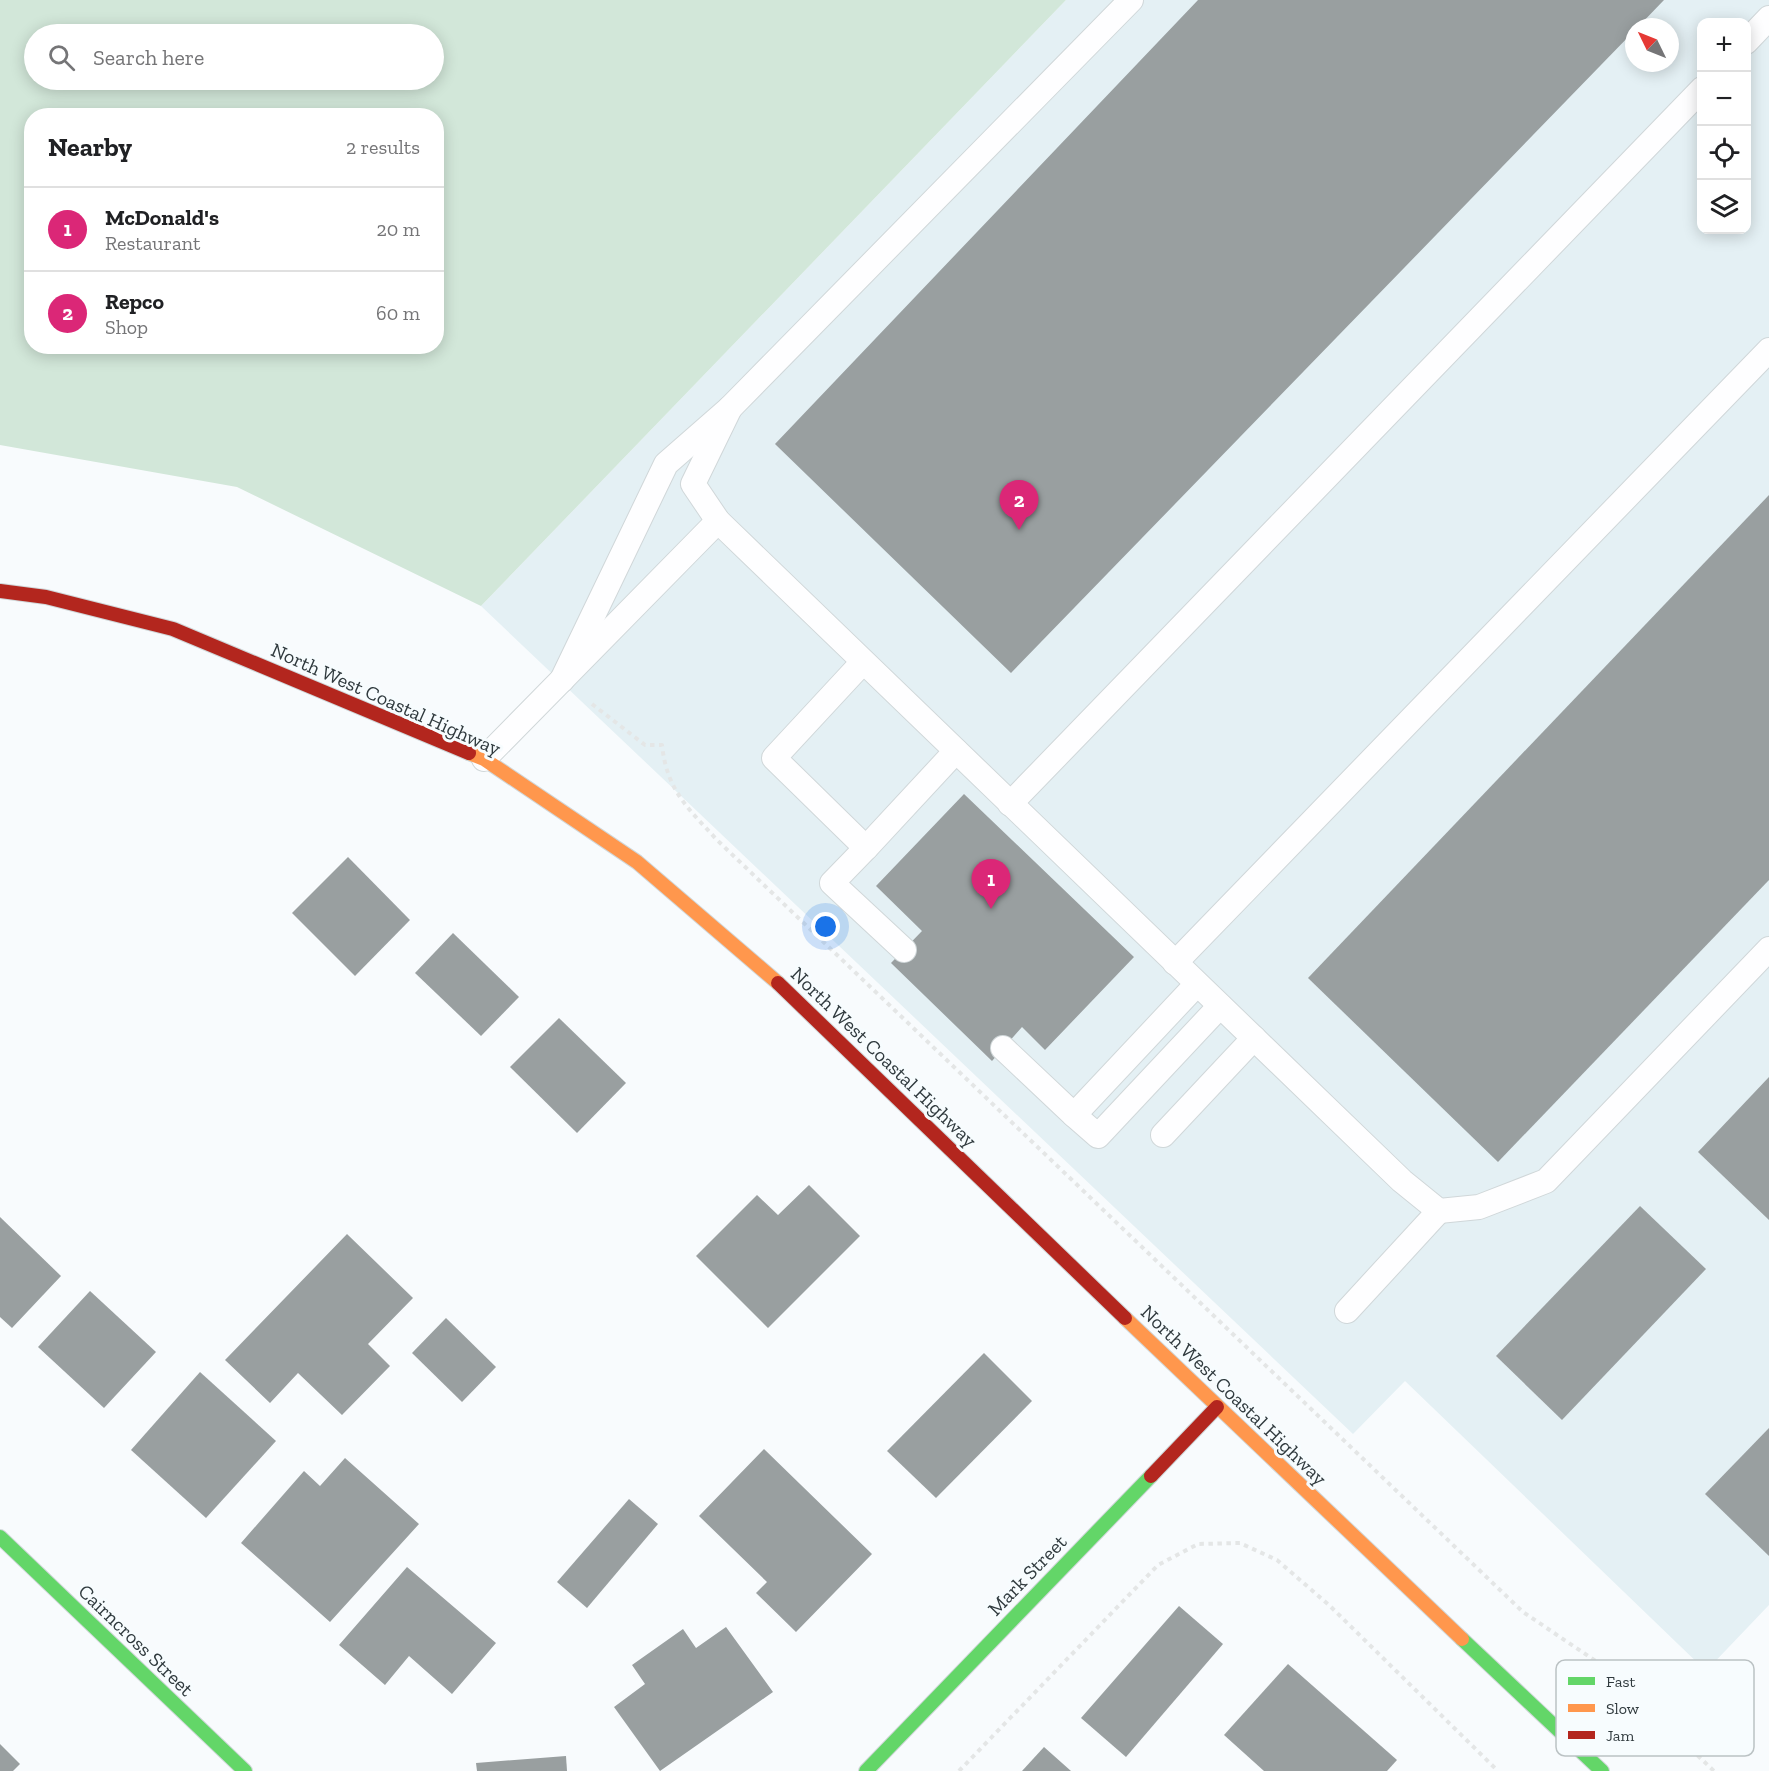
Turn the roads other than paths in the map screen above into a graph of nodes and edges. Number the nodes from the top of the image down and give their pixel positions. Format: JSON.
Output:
{"nodes":[{"id":1,"x":1131,"y":0,"type":"edge"},
{"id":2,"x":1769,"y":18,"type":"edge"},
{"id":3,"x":1751,"y":37,"type":"edge"},
{"id":4,"x":1697,"y":93,"type":"edge"},
{"id":5,"x":1769,"y":350,"type":"edge"},
{"id":6,"x":730,"y":408,"type":"junction"},
{"id":7,"x":718,"y":521,"type":"junction"},
{"id":8,"x":0,"y":591,"type":"edge"},
{"id":9,"x":863,"y":662,"type":"junction"},
{"id":10,"x":562,"y":680,"type":"junction"},
{"id":11,"x":956,"y":751,"type":"junction"},
{"id":12,"x":484,"y":759,"type":"junction"},
{"id":13,"x":1010,"y":804,"type":"junction"},
{"id":14,"x":866,"y":848,"type":"junction"},
{"id":15,"x":904,"y":950,"type":"dead end"},
{"id":16,"x":1769,"y":950,"type":"edge"},
{"id":17,"x":1175,"y":963,"type":"junction"},
{"id":18,"x":1197,"y":984,"type":"junction"},
{"id":19,"x":1220,"y":1006,"type":"junction"},
{"id":20,"x":1254,"y":1038,"type":"junction"},
{"id":21,"x":1004,"y":1048,"type":"dead end"},
{"id":22,"x":1074,"y":1115,"type":"junction"},
{"id":23,"x":1163,"y":1135,"type":"dead end"},
{"id":24,"x":1439,"y":1211,"type":"junction"},
{"id":25,"x":1347,"y":1311,"type":"dead end"},
{"id":26,"x":1217,"y":1407,"type":"junction"},
{"id":27,"x":0,"y":1537,"type":"edge"},
{"id":28,"x":1556,"y":1728,"type":"edge"},
{"id":29,"x":1586,"y":1756,"type":"edge"},
{"id":30,"x":245,"y":1771,"type":"edge"},
{"id":31,"x":866,"y":1771,"type":"edge"},
{"id":32,"x":1602,"y":1771,"type":"edge"}],
"edges":[{"from":1,"to":6,"type":"lane"},
{"from":2,"to":3,"type":"lane"},
{"from":4,"to":13,"type":"lane"},
{"from":5,"to":17,"type":"lane"},
{"from":6,"to":7,"type":"lane"},
{"from":6,"to":10,"type":"lane"},
{"from":7,"to":9,"type":"lane"},
{"from":7,"to":10,"type":"lane"},
{"from":8,"to":12,"type":"main road","name":"North West Coastal Highway"},
{"from":9,"to":11,"type":"lane"},
{"from":9,"to":14,"type":"lane"},
{"from":10,"to":12,"type":"lane"},
{"from":11,"to":13,"type":"lane"},
{"from":11,"to":14,"type":"lane"},
{"from":12,"to":26,"type":"main road","name":"North West Coastal Highway"},
{"from":13,"to":17,"type":"lane"},
{"from":14,"to":15,"type":"lane"},
{"from":16,"to":24,"type":"lane"},
{"from":17,"to":18,"type":"lane"},
{"from":18,"to":19,"type":"lane"},
{"from":18,"to":22,"type":"lane"},
{"from":19,"to":20,"type":"lane"},
{"from":19,"to":22,"type":"lane"},
{"from":20,"to":23,"type":"lane"},
{"from":20,"to":24,"type":"lane"},
{"from":21,"to":22,"type":"lane"},
{"from":24,"to":25,"type":"lane"},
{"from":26,"to":28,"type":"main road","name":"North West Coastal Highway"},
{"from":26,"to":31,"type":"main road","name":"Mark Street"},
{"from":27,"to":30,"type":"main road","name":"Cairncross Street"},
{"from":29,"to":32,"type":"main road","name":"North West Coastal Highway"}]}
